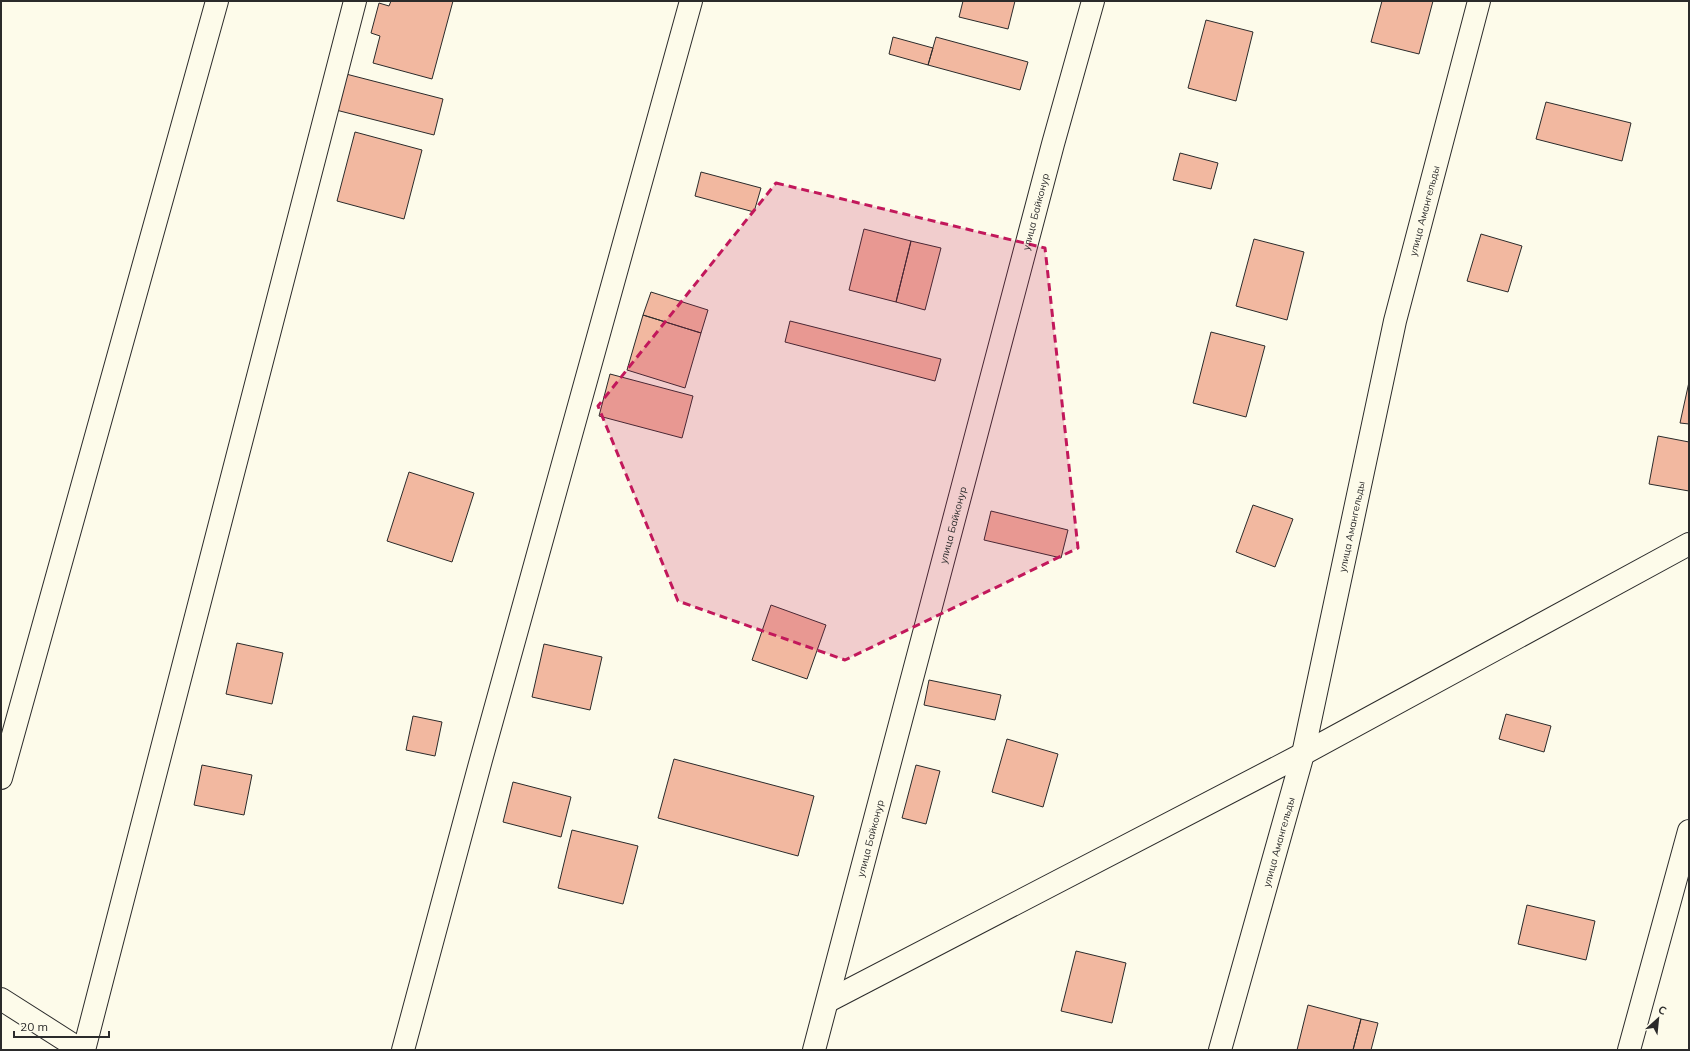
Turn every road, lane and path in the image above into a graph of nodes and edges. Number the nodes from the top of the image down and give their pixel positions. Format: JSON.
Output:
{"nodes":[{"id":1,"x":217,"y":1,"type":"edge"},
{"id":2,"x":355,"y":1,"type":"edge"},
{"id":3,"x":691,"y":1,"type":"edge"},
{"id":4,"x":1093,"y":1,"type":"edge"},
{"id":5,"x":1478,"y":1,"type":"edge"},
{"id":6,"x":1689,"y":544,"type":"edge"},
{"id":7,"x":1303,"y":754,"type":"junction"},
{"id":8,"x":1,"y":778,"type":"edge"},
{"id":9,"x":1689,"y":831,"type":"edge"},
{"id":10,"x":1,"y":999,"type":"edge"},
{"id":11,"x":828,"y":1001,"type":"junction"},
{"id":12,"x":81,"y":1050,"type":"edge"},
{"id":13,"x":84,"y":1050,"type":"edge"},
{"id":14,"x":403,"y":1050,"type":"edge"},
{"id":15,"x":814,"y":1050,"type":"edge"},
{"id":16,"x":1220,"y":1050,"type":"edge"},
{"id":17,"x":1629,"y":1050,"type":"edge"}],
"edges":[{"from":1,"to":8,"type":"street"},
{"from":2,"to":13,"type":"street"},
{"from":3,"to":14,"type":"street"},
{"from":4,"to":11,"type":"street","name":"улица Байконур"},
{"from":5,"to":7,"type":"street","name":"улица Амангельды"},
{"from":6,"to":7,"type":"street"},
{"from":7,"to":11,"type":"street"},
{"from":7,"to":16,"type":"street","name":"улица Амангельды"},
{"from":9,"to":17,"type":"street"},
{"from":10,"to":12,"type":"street"},
{"from":11,"to":15,"type":"street","name":"улица Байконур"}]}
